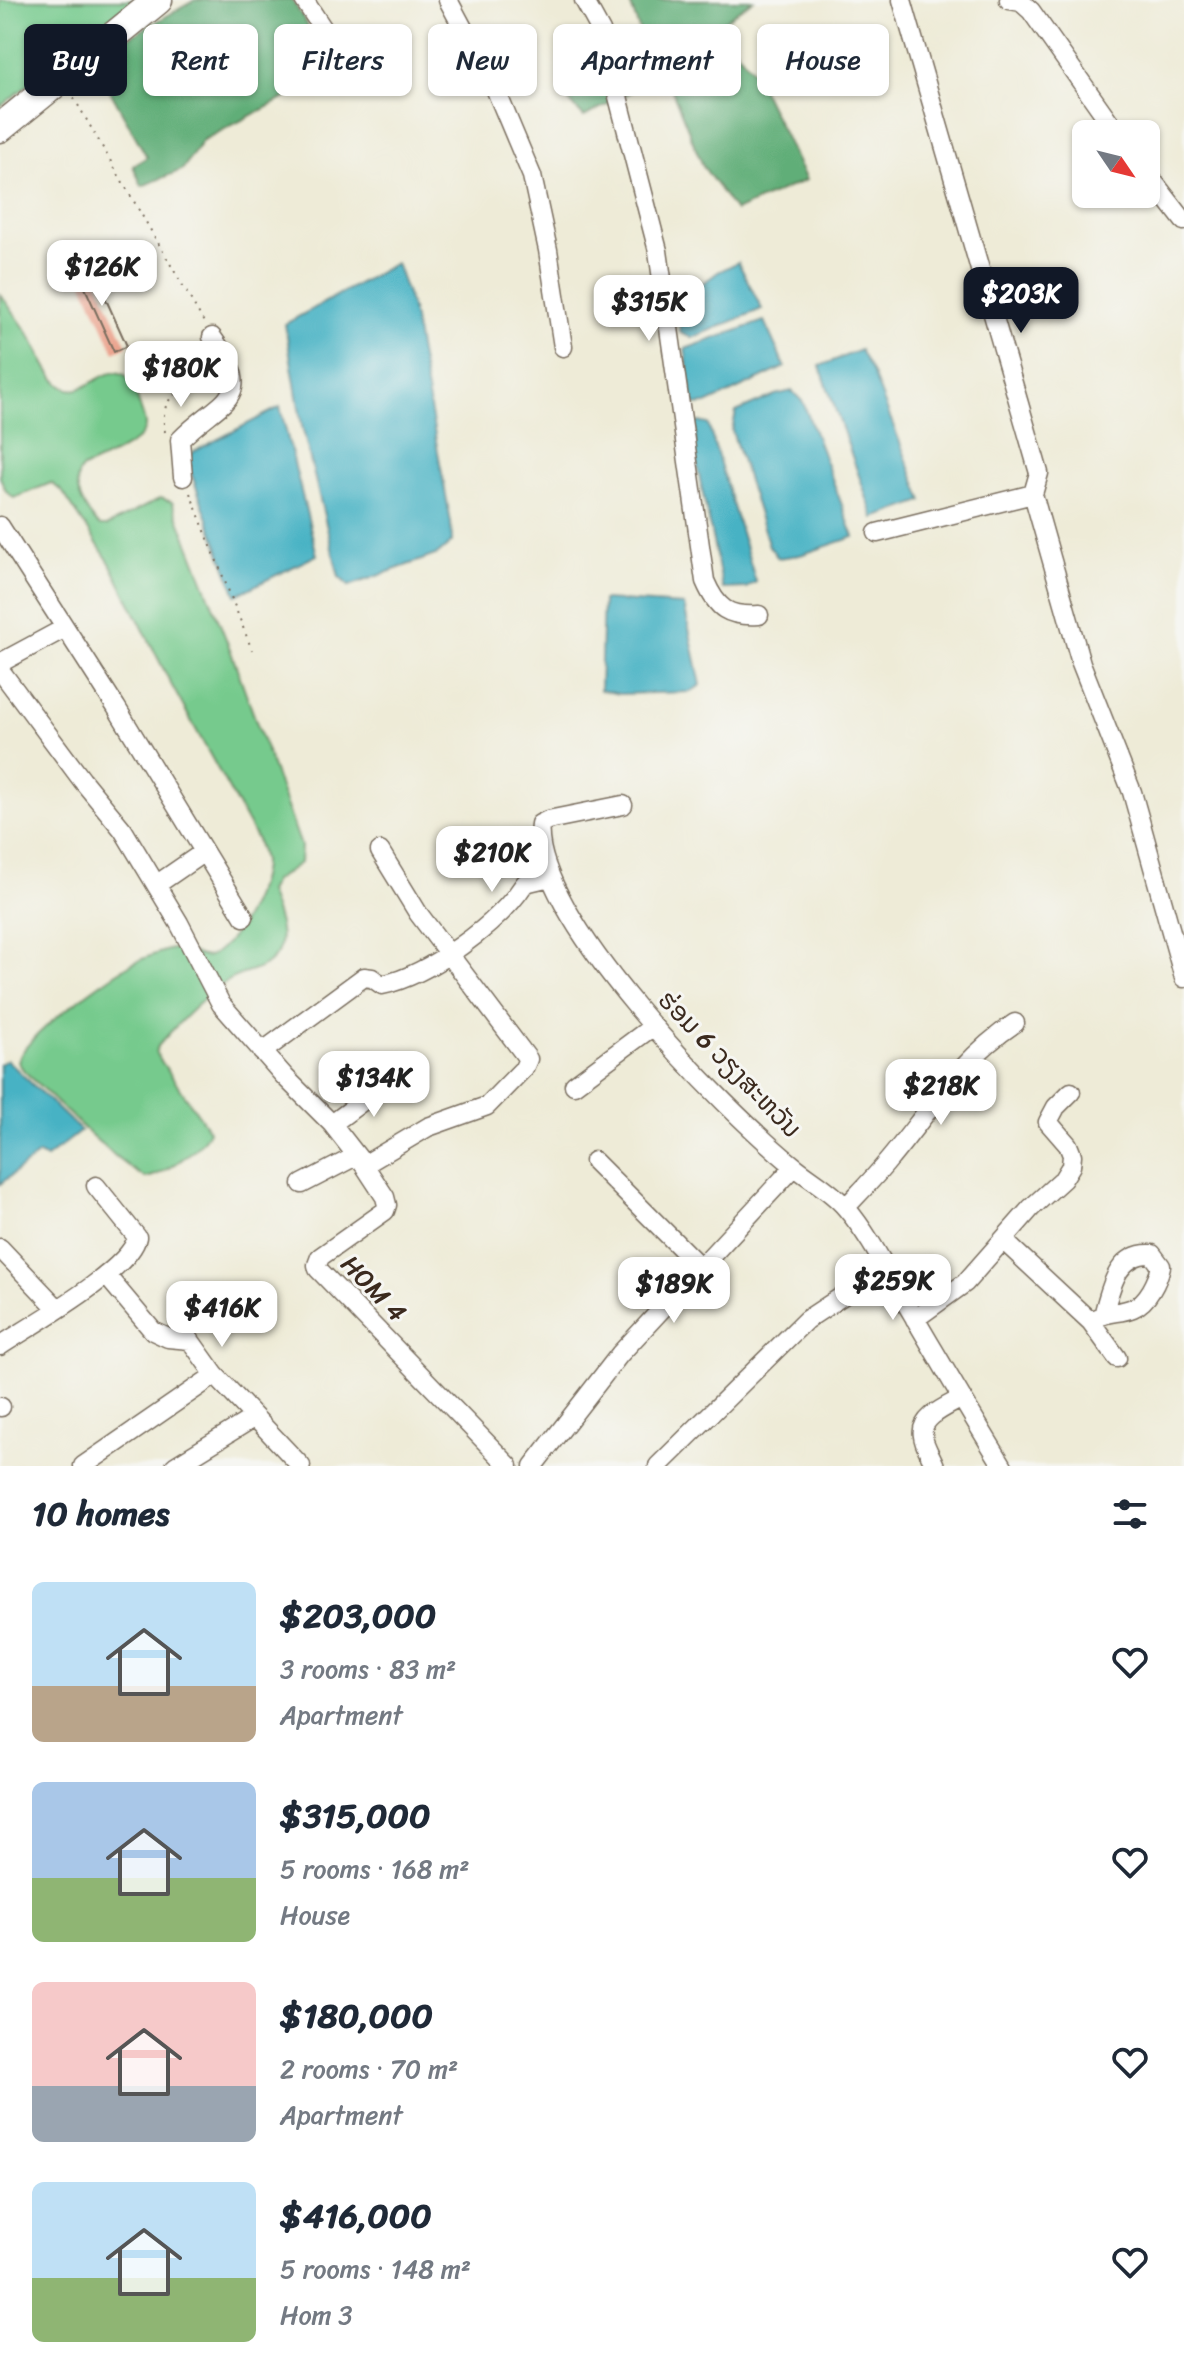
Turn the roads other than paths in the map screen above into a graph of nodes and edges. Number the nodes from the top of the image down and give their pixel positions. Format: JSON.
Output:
{"nodes":[{"id":1,"x":158,"y":0,"type":"edge"},
{"id":2,"x":304,"y":0,"type":"edge"},
{"id":3,"x":448,"y":0,"type":"edge"},
{"id":4,"x":584,"y":0,"type":"edge"},
{"id":5,"x":902,"y":0,"type":"edge"},
{"id":6,"x":1009,"y":0,"type":"edge"},
{"id":7,"x":320,"y":24,"type":"edge"},
{"id":8,"x":1108,"y":120,"type":"edge"},
{"id":9,"x":0,"y":128,"type":"edge"},
{"id":10,"x":1160,"y":190,"type":"edge"},
{"id":11,"x":1184,"y":221,"type":"edge"},
{"id":12,"x":212,"y":337,"type":"road end"},
{"id":13,"x":563,"y":347,"type":"dead end"},
{"id":14,"x":183,"y":477,"type":"road end"},
{"id":15,"x":1033,"y":494,"type":"junction"},
{"id":16,"x":0,"y":526,"type":"edge"},
{"id":17,"x":877,"y":533,"type":"dead end"},
{"id":18,"x":759,"y":615,"type":"dead end"},
{"id":19,"x":65,"y":628,"type":"junction"},
{"id":20,"x":0,"y":663,"type":"edge"},
{"id":21,"x":0,"y":670,"type":"edge"},
{"id":22,"x":623,"y":805,"type":"dead end"},
{"id":23,"x":380,"y":851,"type":"dead end"},
{"id":24,"x":204,"y":852,"type":"junction"},
{"id":25,"x":550,"y":877,"type":"junction"},
{"id":26,"x":156,"y":885,"type":"junction"},
{"id":27,"x":244,"y":917,"type":"dead end"},
{"id":28,"x":450,"y":953,"type":"junction"},
{"id":29,"x":1184,"y":978,"type":"edge"},
{"id":30,"x":1015,"y":1023,"type":"dead end"},
{"id":31,"x":652,"y":1027,"type":"junction"},
{"id":32,"x":262,"y":1052,"type":"junction"},
{"id":33,"x":391,"y":1080,"type":"dead end"},
{"id":34,"x":574,"y":1085,"type":"dead end"},
{"id":35,"x":1071,"y":1092,"type":"dead end"},
{"id":36,"x":332,"y":1124,"type":"junction"},
{"id":37,"x":360,"y":1160,"type":"junction"},
{"id":38,"x":594,"y":1161,"type":"dead end"},
{"id":39,"x":794,"y":1167,"type":"junction"},
{"id":40,"x":302,"y":1184,"type":"dead end"},
{"id":41,"x":96,"y":1186,"type":"dead end"},
{"id":42,"x":846,"y":1207,"type":"junction"},
{"id":43,"x":1004,"y":1241,"type":"junction"},
{"id":44,"x":0,"y":1248,"type":"edge"},
{"id":45,"x":700,"y":1267,"type":"junction"},
{"id":46,"x":885,"y":1268,"type":"junction"},
{"id":47,"x":106,"y":1275,"type":"junction"},
{"id":48,"x":57,"y":1308,"type":"junction"},
{"id":49,"x":915,"y":1319,"type":"junction"},
{"id":50,"x":4,"y":1337,"type":"edge"},
{"id":51,"x":1117,"y":1358,"type":"dead end"},
{"id":52,"x":215,"y":1375,"type":"junction"},
{"id":53,"x":962,"y":1398,"type":"junction"},
{"id":54,"x":253,"y":1418,"type":"junction"},
{"id":55,"x":83,"y":1466,"type":"edge"},
{"id":56,"x":175,"y":1466,"type":"edge"},
{"id":57,"x":301,"y":1466,"type":"edge"},
{"id":58,"x":509,"y":1466,"type":"edge"},
{"id":59,"x":533,"y":1466,"type":"edge"},
{"id":60,"x":658,"y":1466,"type":"edge"},
{"id":61,"x":935,"y":1466,"type":"edge"},
{"id":62,"x":1003,"y":1466,"type":"edge"}],
"edges":[{"from":1,"to":9,"type":"highway"},
{"from":2,"to":7,"type":"street"},
{"from":3,"to":13,"type":"street"},
{"from":4,"to":18,"type":"street"},
{"from":5,"to":15,"type":"street"},
{"from":6,"to":8,"type":"street"},
{"from":10,"to":11,"type":"street"},
{"from":12,"to":14,"type":"street"},
{"from":15,"to":17,"type":"street"},
{"from":15,"to":29,"type":"street"},
{"from":16,"to":19,"type":"street"},
{"from":19,"to":20,"type":"street"},
{"from":19,"to":24,"type":"street"},
{"from":21,"to":26,"type":"street","name":"HOM 4"},
{"from":22,"to":25,"type":"street","name":"ຮ່ອມ 6 ວຽງສະຫວັນ"},
{"from":23,"to":28,"type":"street"},
{"from":24,"to":26,"type":"street"},
{"from":24,"to":27,"type":"street"},
{"from":25,"to":28,"type":"street"},
{"from":25,"to":31,"type":"street","name":"ຮ່ອມ 6 ວຽງສະຫວັນ"},
{"from":26,"to":32,"type":"street","name":"HOM 4"},
{"from":28,"to":32,"type":"street"},
{"from":28,"to":37,"type":"street"},
{"from":30,"to":42,"type":"street"},
{"from":31,"to":34,"type":"street"},
{"from":31,"to":39,"type":"street","name":"ຮ່ອມ 6 ວຽງສະຫວັນ"},
{"from":32,"to":36,"type":"street","name":"HOM 4"},
{"from":33,"to":36,"type":"street"},
{"from":35,"to":43,"type":"street"},
{"from":36,"to":37,"type":"street","name":"HOM 4"},
{"from":37,"to":40,"type":"street"},
{"from":37,"to":58,"type":"street","name":"HOM 4"},
{"from":38,"to":45,"type":"street"},
{"from":39,"to":42,"type":"street","name":"ຮ່ອມ 6 ວຽງສະຫວັນ"},
{"from":39,"to":45,"type":"street"},
{"from":41,"to":47,"type":"street"},
{"from":42,"to":46,"type":"street","name":"ຮ່ອມ 6 ວຽງສະຫວັນ"},
{"from":43,"to":49,"type":"street"},
{"from":43,"to":51,"type":"street"},
{"from":44,"to":48,"type":"street"},
{"from":45,"to":59,"type":"street"},
{"from":46,"to":49,"type":"street","name":"ຮ່ອມ 6 ວຽງສະຫວັນ"},
{"from":46,"to":60,"type":"street"},
{"from":47,"to":48,"type":"street"},
{"from":47,"to":52,"type":"street"},
{"from":48,"to":50,"type":"street"},
{"from":49,"to":53,"type":"street","name":"ຮ່ອມ 6 ວຽງສະຫວັນ"},
{"from":52,"to":54,"type":"street"},
{"from":52,"to":55,"type":"street"},
{"from":53,"to":61,"type":"street"},
{"from":53,"to":62,"type":"street","name":"ຮ່ອມ 6 ວຽງສະຫວັນ"},
{"from":54,"to":56,"type":"street"},
{"from":54,"to":57,"type":"street"}]}
